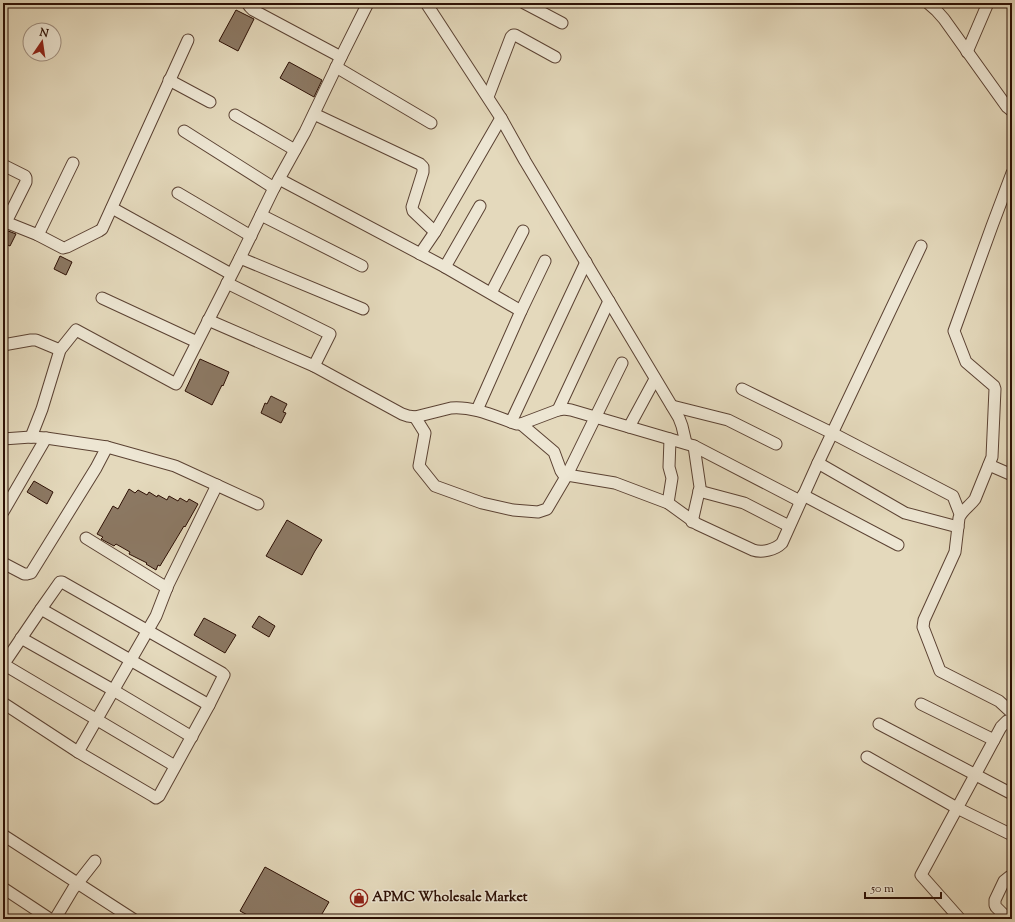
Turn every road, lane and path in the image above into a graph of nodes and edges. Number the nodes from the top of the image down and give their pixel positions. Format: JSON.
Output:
{"nodes":[{"id":1,"x":248,"y":3,"type":"edge"},
{"id":2,"x":368,"y":3,"type":"edge"},
{"id":3,"x":426,"y":3,"type":"edge"},
{"id":4,"x":524,"y":3,"type":"edge"},
{"id":5,"x":988,"y":3,"type":"edge"},
{"id":6,"x":931,"y":4,"type":"edge"},
{"id":7,"x":562,"y":23,"type":"dead end"},
{"id":8,"x":188,"y":40,"type":"dead end"},
{"id":9,"x":967,"y":52,"type":"junction"},
{"id":10,"x":555,"y":57,"type":"dead end"},
{"id":11,"x":339,"y":62,"type":"junction"},
{"id":12,"x":170,"y":80,"type":"junction"},
{"id":13,"x":488,"y":97,"type":"junction"},
{"id":14,"x":210,"y":102,"type":"dead end"},
{"id":15,"x":1010,"y":108,"type":"edge"},
{"id":16,"x":314,"y":114,"type":"junction"},
{"id":17,"x":235,"y":115,"type":"dead end"},
{"id":18,"x":501,"y":118,"type":"junction"},
{"id":19,"x":431,"y":123,"type":"dead end"},
{"id":20,"x":184,"y":131,"type":"dead end"},
{"id":21,"x":295,"y":150,"type":"junction"},
{"id":22,"x":73,"y":163,"type":"dead end"},
{"id":23,"x":3,"y":166,"type":"edge"},
{"id":24,"x":1012,"y":173,"type":"edge"},
{"id":25,"x":276,"y":184,"type":"junction"},
{"id":26,"x":178,"y":193,"type":"dead end"},
{"id":27,"x":480,"y":206,"type":"dead end"},
{"id":28,"x":112,"y":208,"type":"junction"},
{"id":29,"x":262,"y":215,"type":"junction"},
{"id":30,"x":4,"y":221,"type":"edge"},
{"id":31,"x":523,"y":231,"type":"dead end"},
{"id":32,"x":435,"y":232,"type":"junction"},
{"id":33,"x":38,"y":235,"type":"junction"},
{"id":34,"x":251,"y":236,"type":"junction"},
{"id":35,"x":921,"y":246,"type":"dead end"},
{"id":36,"x":420,"y":254,"type":"junction"},
{"id":37,"x":240,"y":258,"type":"junction"},
{"id":38,"x":545,"y":261,"type":"dead end"},
{"id":39,"x":586,"y":262,"type":"junction"},
{"id":40,"x":362,"y":266,"type":"dead end"},
{"id":41,"x":445,"y":267,"type":"junction"},
{"id":42,"x":229,"y":279,"type":"junction"},
{"id":43,"x":491,"y":293,"type":"junction"},
{"id":44,"x":102,"y":298,"type":"dead end"},
{"id":45,"x":609,"y":301,"type":"junction"},
{"id":46,"x":363,"y":309,"type":"dead end"},
{"id":47,"x":521,"y":311,"type":"junction"},
{"id":48,"x":208,"y":320,"type":"junction"},
{"id":49,"x":197,"y":342,"type":"junction"},
{"id":50,"x":3,"y":344,"type":"edge"},
{"id":51,"x":60,"y":350,"type":"junction"},
{"id":52,"x":622,"y":363,"type":"dead end"},
{"id":53,"x":314,"y":366,"type":"junction"},
{"id":54,"x":656,"y":379,"type":"junction"},
{"id":55,"x":742,"y":388,"type":"dead end"},
{"id":56,"x":672,"y":406,"type":"junction"},
{"id":57,"x":477,"y":410,"type":"junction"},
{"id":58,"x":558,"y":410,"type":"junction"},
{"id":59,"x":415,"y":417,"type":"junction"},
{"id":60,"x":596,"y":417,"type":"junction"},
{"id":61,"x":516,"y":423,"type":"junction"},
{"id":62,"x":629,"y":427,"type":"junction"},
{"id":63,"x":832,"y":433,"type":"junction"},
{"id":64,"x":31,"y":437,"type":"junction"},
{"id":65,"x":46,"y":438,"type":"junction"},
{"id":66,"x":3,"y":439,"type":"edge"},
{"id":67,"x":670,"y":439,"type":"junction"},
{"id":68,"x":776,"y":444,"type":"dead end"},
{"id":69,"x":690,"y":445,"type":"junction"},
{"id":70,"x":107,"y":447,"type":"junction"},
{"id":71,"x":818,"y":463,"type":"junction"},
{"id":72,"x":989,"y":465,"type":"junction"},
{"id":73,"x":567,"y":475,"type":"junction"},
{"id":74,"x":1012,"y":475,"type":"edge"},
{"id":75,"x":217,"y":485,"type":"junction"},
{"id":76,"x":699,"y":491,"type":"junction"},
{"id":77,"x":802,"y":498,"type":"junction"},
{"id":78,"x":668,"y":503,"type":"junction"},
{"id":79,"x":258,"y":504,"type":"dead end"},
{"id":80,"x":3,"y":512,"type":"edge"},
{"id":81,"x":960,"y":514,"type":"junction"},
{"id":82,"x":692,"y":522,"type":"junction"},
{"id":83,"x":789,"y":526,"type":"junction"},
{"id":84,"x":958,"y":527,"type":"junction"},
{"id":85,"x":86,"y":538,"type":"dead end"},
{"id":86,"x":898,"y":545,"type":"dead end"},
{"id":87,"x":3,"y":563,"type":"edge"},
{"id":88,"x":167,"y":588,"type":"junction"},
{"id":89,"x":41,"y":609,"type":"junction"},
{"id":90,"x":147,"y":630,"type":"junction"},
{"id":91,"x":21,"y":638,"type":"junction"},
{"id":92,"x":4,"y":660,"type":"edge"},
{"id":93,"x":130,"y":660,"type":"junction"},
{"id":94,"x":114,"y":690,"type":"junction"},
{"id":95,"x":3,"y":703,"type":"edge"},
{"id":96,"x":921,"y":704,"type":"dead end"},
{"id":97,"x":209,"y":705,"type":"junction"},
{"id":98,"x":1011,"y":713,"type":"edge"},
{"id":99,"x":97,"y":720,"type":"junction"},
{"id":100,"x":879,"y":724,"type":"dead end"},
{"id":101,"x":192,"y":737,"type":"junction"},
{"id":102,"x":994,"y":740,"type":"junction"},
{"id":103,"x":78,"y":752,"type":"junction"},
{"id":104,"x":867,"y":757,"type":"dead end"},
{"id":105,"x":175,"y":766,"type":"junction"},
{"id":106,"x":976,"y":775,"type":"junction"},
{"id":107,"x":1012,"y":794,"type":"edge"},
{"id":108,"x":957,"y":808,"type":"junction"},
{"id":109,"x":3,"y":835,"type":"edge"},
{"id":110,"x":1012,"y":835,"type":"edge"},
{"id":111,"x":95,"y":861,"type":"dead end"},
{"id":112,"x":1012,"y":876,"type":"edge"},
{"id":113,"x":78,"y":883,"type":"junction"},
{"id":114,"x":3,"y":888,"type":"edge"},
{"id":115,"x":50,"y":919,"type":"edge"},
{"id":116,"x":55,"y":919,"type":"edge"},
{"id":117,"x":132,"y":919,"type":"edge"},
{"id":118,"x":960,"y":919,"type":"edge"},
{"id":119,"x":1008,"y":919,"type":"edge"}],
"edges":[{"from":1,"to":11,"type":"street"},
{"from":2,"to":11,"type":"street"},
{"from":3,"to":13,"type":"street"},
{"from":4,"to":7,"type":"street"},
{"from":5,"to":9,"type":"street"},
{"from":6,"to":9,"type":"street"},
{"from":8,"to":12,"type":"street"},
{"from":9,"to":15,"type":"street"},
{"from":10,"to":13,"type":"street"},
{"from":11,"to":16,"type":"street"},
{"from":11,"to":19,"type":"street"},
{"from":12,"to":14,"type":"street"},
{"from":12,"to":28,"type":"street"},
{"from":13,"to":18,"type":"street"},
{"from":16,"to":21,"type":"street"},
{"from":16,"to":32,"type":"street"},
{"from":17,"to":21,"type":"street"},
{"from":18,"to":32,"type":"street"},
{"from":18,"to":39,"type":"street"},
{"from":20,"to":25,"type":"street"},
{"from":21,"to":25,"type":"street"},
{"from":22,"to":33,"type":"street"},
{"from":23,"to":30,"type":"street"},
{"from":24,"to":72,"type":"street"},
{"from":25,"to":29,"type":"street"},
{"from":25,"to":36,"type":"street"},
{"from":26,"to":34,"type":"street"},
{"from":27,"to":41,"type":"street"},
{"from":28,"to":33,"type":"street"},
{"from":28,"to":42,"type":"street"},
{"from":29,"to":34,"type":"street"},
{"from":29,"to":40,"type":"street"},
{"from":30,"to":33,"type":"street"},
{"from":31,"to":43,"type":"street"},
{"from":32,"to":36,"type":"street"},
{"from":34,"to":37,"type":"street"},
{"from":35,"to":63,"type":"street"},
{"from":36,"to":41,"type":"street"},
{"from":37,"to":42,"type":"street"},
{"from":37,"to":46,"type":"street"},
{"from":38,"to":47,"type":"street"},
{"from":39,"to":45,"type":"street"},
{"from":39,"to":61,"type":"street"},
{"from":41,"to":43,"type":"street"},
{"from":42,"to":48,"type":"street"},
{"from":42,"to":53,"type":"street"},
{"from":43,"to":47,"type":"street"},
{"from":44,"to":49,"type":"street"},
{"from":45,"to":54,"type":"street"},
{"from":45,"to":58,"type":"street"},
{"from":47,"to":57,"type":"street"},
{"from":48,"to":49,"type":"street"},
{"from":48,"to":53,"type":"street"},
{"from":49,"to":51,"type":"street"},
{"from":50,"to":51,"type":"street"},
{"from":51,"to":64,"type":"street"},
{"from":52,"to":60,"type":"street"},
{"from":53,"to":59,"type":"street"},
{"from":54,"to":56,"type":"street"},
{"from":54,"to":62,"type":"street"},
{"from":55,"to":63,"type":"street"},
{"from":56,"to":68,"type":"street"},
{"from":56,"to":69,"type":"street"},
{"from":57,"to":59,"type":"street"},
{"from":57,"to":61,"type":"street"},
{"from":58,"to":60,"type":"street"},
{"from":58,"to":61,"type":"street"},
{"from":59,"to":73,"type":"street"},
{"from":60,"to":62,"type":"street"},
{"from":60,"to":73,"type":"street"},
{"from":61,"to":73,"type":"street"},
{"from":62,"to":67,"type":"street"},
{"from":63,"to":71,"type":"street"},
{"from":63,"to":81,"type":"street"},
{"from":64,"to":65,"type":"street"},
{"from":64,"to":66,"type":"street"},
{"from":65,"to":70,"type":"street"},
{"from":65,"to":80,"type":"street"},
{"from":67,"to":69,"type":"street"},
{"from":67,"to":78,"type":"street"},
{"from":69,"to":76,"type":"street"},
{"from":69,"to":77,"type":"street"},
{"from":70,"to":75,"type":"street"},
{"from":70,"to":87,"type":"street"},
{"from":71,"to":77,"type":"street"},
{"from":71,"to":84,"type":"street"},
{"from":72,"to":74,"type":"street"},
{"from":72,"to":81,"type":"street"},
{"from":73,"to":78,"type":"street"},
{"from":75,"to":79,"type":"street"},
{"from":75,"to":88,"type":"street"},
{"from":76,"to":82,"type":"street"},
{"from":76,"to":83,"type":"street"},
{"from":77,"to":83,"type":"street"},
{"from":77,"to":86,"type":"street"},
{"from":78,"to":82,"type":"street"},
{"from":81,"to":84,"type":"street"},
{"from":82,"to":83,"type":"street"},
{"from":84,"to":98,"type":"street"},
{"from":85,"to":88,"type":"street"},
{"from":88,"to":90,"type":"street"},
{"from":89,"to":90,"type":"street"},
{"from":89,"to":91,"type":"street"},
{"from":89,"to":93,"type":"street"},
{"from":90,"to":93,"type":"street"},
{"from":90,"to":97,"type":"street"},
{"from":91,"to":92,"type":"street"},
{"from":91,"to":94,"type":"street"},
{"from":92,"to":99,"type":"street"},
{"from":93,"to":94,"type":"street"},
{"from":93,"to":97,"type":"street"},
{"from":94,"to":99,"type":"street"},
{"from":94,"to":101,"type":"street"},
{"from":95,"to":103,"type":"street"},
{"from":96,"to":102,"type":"street"},
{"from":97,"to":101,"type":"street"},
{"from":98,"to":102,"type":"street"},
{"from":99,"to":103,"type":"street"},
{"from":99,"to":105,"type":"street"},
{"from":100,"to":106,"type":"street"},
{"from":101,"to":105,"type":"street"},
{"from":102,"to":106,"type":"street"},
{"from":103,"to":105,"type":"street"},
{"from":104,"to":108,"type":"street"},
{"from":106,"to":107,"type":"street"},
{"from":106,"to":108,"type":"street"},
{"from":108,"to":110,"type":"street"},
{"from":108,"to":118,"type":"street"},
{"from":109,"to":113,"type":"street"},
{"from":111,"to":113,"type":"street"},
{"from":112,"to":119,"type":"street"},
{"from":113,"to":116,"type":"street"},
{"from":113,"to":117,"type":"street"},
{"from":114,"to":115,"type":"street"}]}
